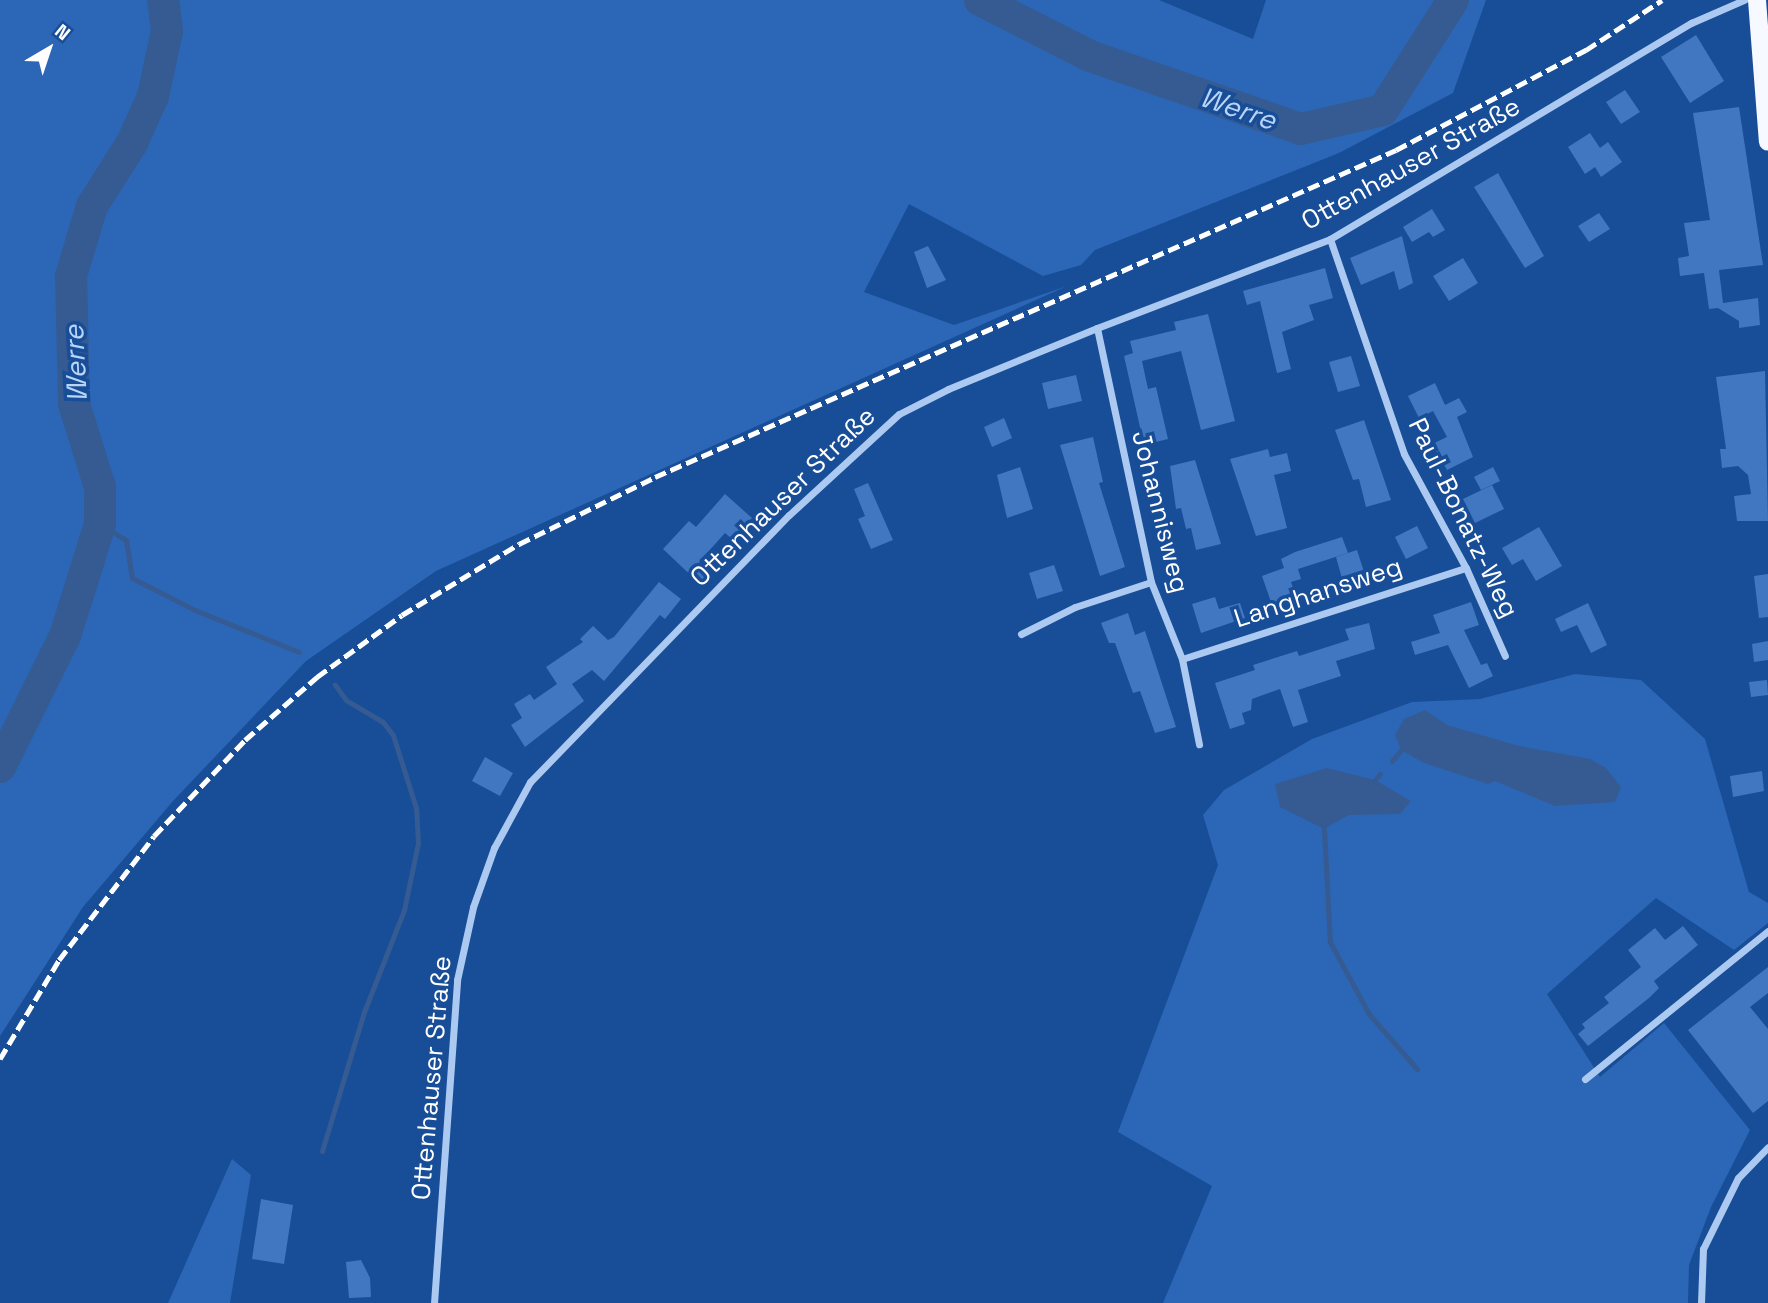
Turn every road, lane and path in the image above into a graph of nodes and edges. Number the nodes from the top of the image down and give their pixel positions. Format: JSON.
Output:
{"nodes":[{"id":1,"x":1744,"y":0,"type":"edge"},
{"id":2,"x":1757,"y":0,"type":"edge"},
{"id":3,"x":1768,"y":142,"type":"edge"},
{"id":4,"x":1330,"y":239,"type":"junction"},
{"id":5,"x":1097,"y":328,"type":"junction"},
{"id":6,"x":1466,"y":568,"type":"junction"},
{"id":7,"x":1151,"y":582,"type":"junction"},
{"id":8,"x":1021,"y":634,"type":"dead end"},
{"id":9,"x":1505,"y":656,"type":"dead end"},
{"id":10,"x":1182,"y":659,"type":"junction"},
{"id":11,"x":1199,"y":744,"type":"dead end"},
{"id":12,"x":1768,"y":931,"type":"edge"},
{"id":13,"x":1585,"y":1079,"type":"dead end"},
{"id":14,"x":1768,"y":1147,"type":"edge"},
{"id":15,"x":434,"y":1303,"type":"edge"},
{"id":16,"x":1701,"y":1303,"type":"edge"}],
"edges":[{"from":1,"to":4,"type":"street","name":"Ottenhauser Straße"},
{"from":2,"to":3,"type":"main road"},
{"from":4,"to":5,"type":"street","name":"Ottenhauser Straße"},
{"from":4,"to":6,"type":"street","name":"Paul-Bonatz-Weg"},
{"from":5,"to":7,"type":"street","name":"Johannisweg"},
{"from":5,"to":15,"type":"street","name":"Ottenhauser Straße"},
{"from":6,"to":9,"type":"street","name":"Paul-Bonatz-Weg"},
{"from":6,"to":10,"type":"street","name":"Langhansweg"},
{"from":7,"to":8,"type":"street"},
{"from":7,"to":10,"type":"street","name":"Johannisweg"},
{"from":10,"to":11,"type":"street","name":"Johannisweg"},
{"from":12,"to":13,"type":"street"},
{"from":14,"to":16,"type":"street"}]}
